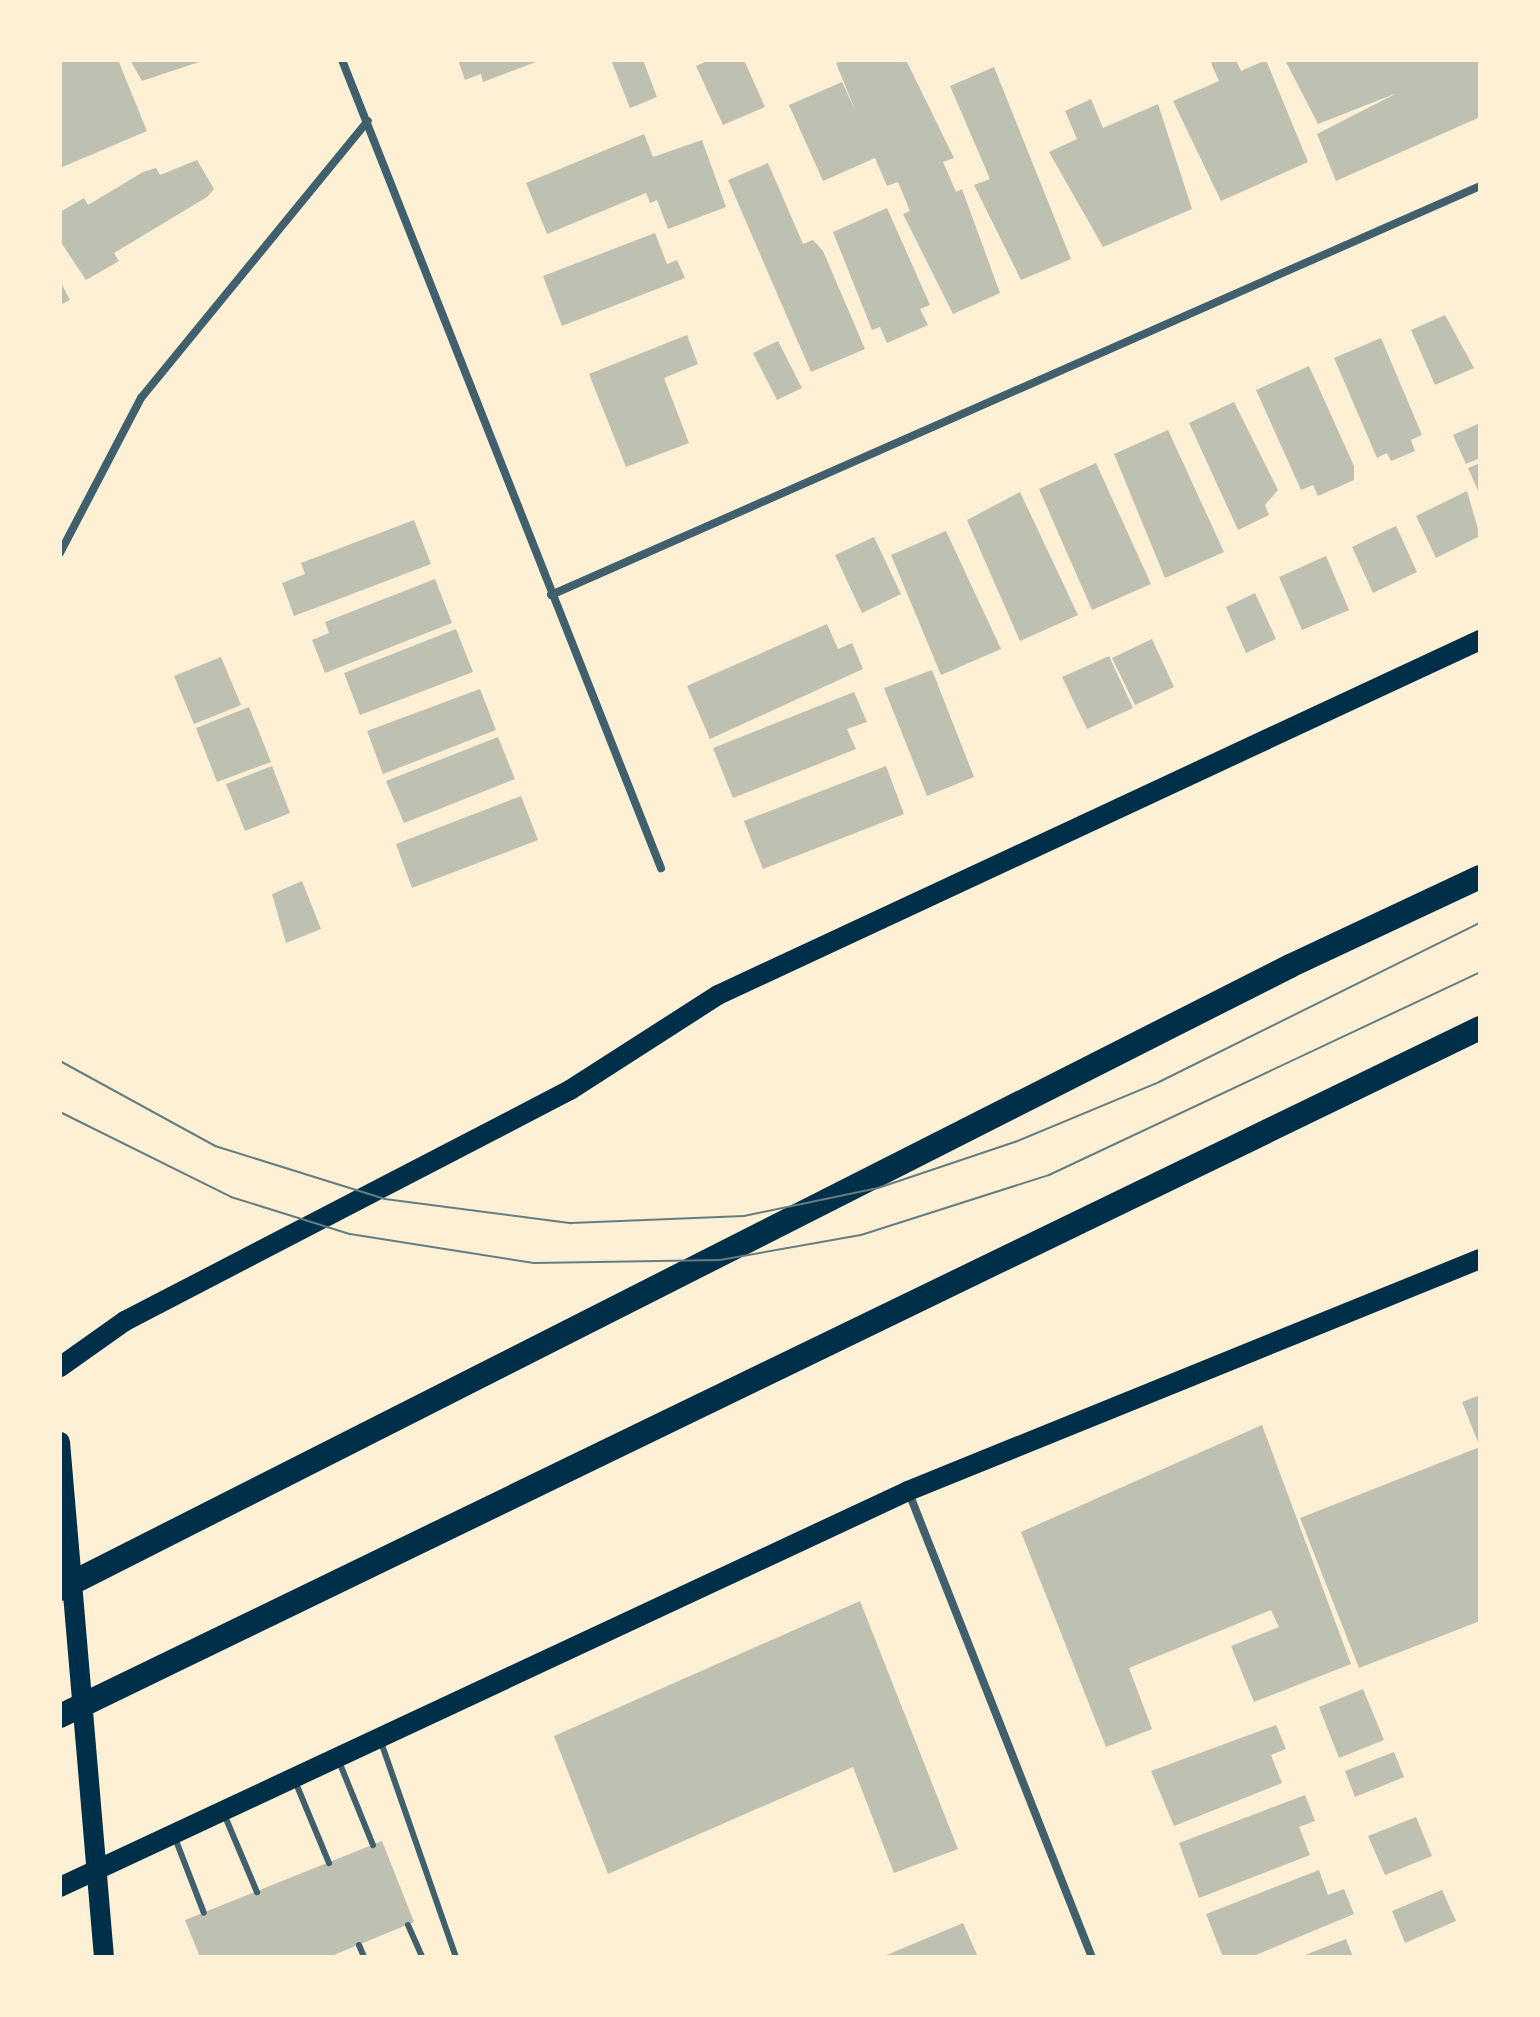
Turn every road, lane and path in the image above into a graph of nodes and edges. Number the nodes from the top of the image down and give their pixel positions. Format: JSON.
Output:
{"nodes":[{"id":1,"x":342,"y":60,"type":"edge"},
{"id":2,"x":368,"y":121,"type":"junction"},
{"id":3,"x":1480,"y":186,"type":"edge"},
{"id":4,"x":60,"y":553,"type":"edge"},
{"id":5,"x":551,"y":595,"type":"junction"},
{"id":6,"x":1480,"y":640,"type":"edge"},
{"id":7,"x":661,"y":868,"type":"dead end"},
{"id":8,"x":1480,"y":877,"type":"edge"},
{"id":9,"x":1480,"y":1028,"type":"edge"},
{"id":10,"x":1480,"y":1259,"type":"edge"},
{"id":11,"x":60,"y":1367,"type":"edge"},
{"id":12,"x":61,"y":1450,"type":"edge"},
{"id":13,"x":908,"y":1491,"type":"junction"},
{"id":14,"x":60,"y":1589,"type":"edge"},
{"id":15,"x":60,"y":1716,"type":"edge"},
{"id":16,"x":379,"y":1738,"type":"junction"},
{"id":17,"x":338,"y":1757,"type":"junction"},
{"id":18,"x":293,"y":1778,"type":"junction"},
{"id":19,"x":222,"y":1811,"type":"junction"},
{"id":20,"x":173,"y":1834,"type":"junction"},
{"id":21,"x":373,"y":1845,"type":"dead end"},
{"id":22,"x":329,"y":1863,"type":"dead end"},
{"id":23,"x":94,"y":1870,"type":"junction"},
{"id":24,"x":60,"y":1887,"type":"edge"},
{"id":25,"x":257,"y":1892,"type":"dead end"},
{"id":26,"x":204,"y":1913,"type":"dead end"},
{"id":27,"x":408,"y":1925,"type":"dead end"},
{"id":28,"x":359,"y":1945,"type":"dead end"},
{"id":29,"x":104,"y":1957,"type":"edge"},
{"id":30,"x":364,"y":1957,"type":"edge"},
{"id":31,"x":422,"y":1957,"type":"edge"},
{"id":32,"x":456,"y":1957,"type":"edge"},
{"id":33,"x":1092,"y":1957,"type":"edge"}],
"edges":[{"from":1,"to":2,"type":"street"},
{"from":2,"to":4,"type":"street"},
{"from":2,"to":5,"type":"street"},
{"from":3,"to":5,"type":"street"},
{"from":5,"to":7,"type":"street"},
{"from":6,"to":11,"type":"main road"},
{"from":8,"to":14,"type":"highway"},
{"from":9,"to":15,"type":"highway"},
{"from":10,"to":13,"type":"main road"},
{"from":12,"to":23,"type":"main road"},
{"from":13,"to":16,"type":"main road"},
{"from":13,"to":33,"type":"street"},
{"from":16,"to":17,"type":"main road"},
{"from":16,"to":32,"type":"lane"},
{"from":17,"to":18,"type":"main road"},
{"from":17,"to":21,"type":"lane"},
{"from":18,"to":19,"type":"main road"},
{"from":18,"to":22,"type":"lane"},
{"from":19,"to":20,"type":"main road"},
{"from":19,"to":25,"type":"lane"},
{"from":20,"to":23,"type":"main road"},
{"from":20,"to":26,"type":"lane"},
{"from":23,"to":24,"type":"main road"},
{"from":23,"to":29,"type":"main road"},
{"from":27,"to":31,"type":"lane"},
{"from":28,"to":30,"type":"lane"}]}
